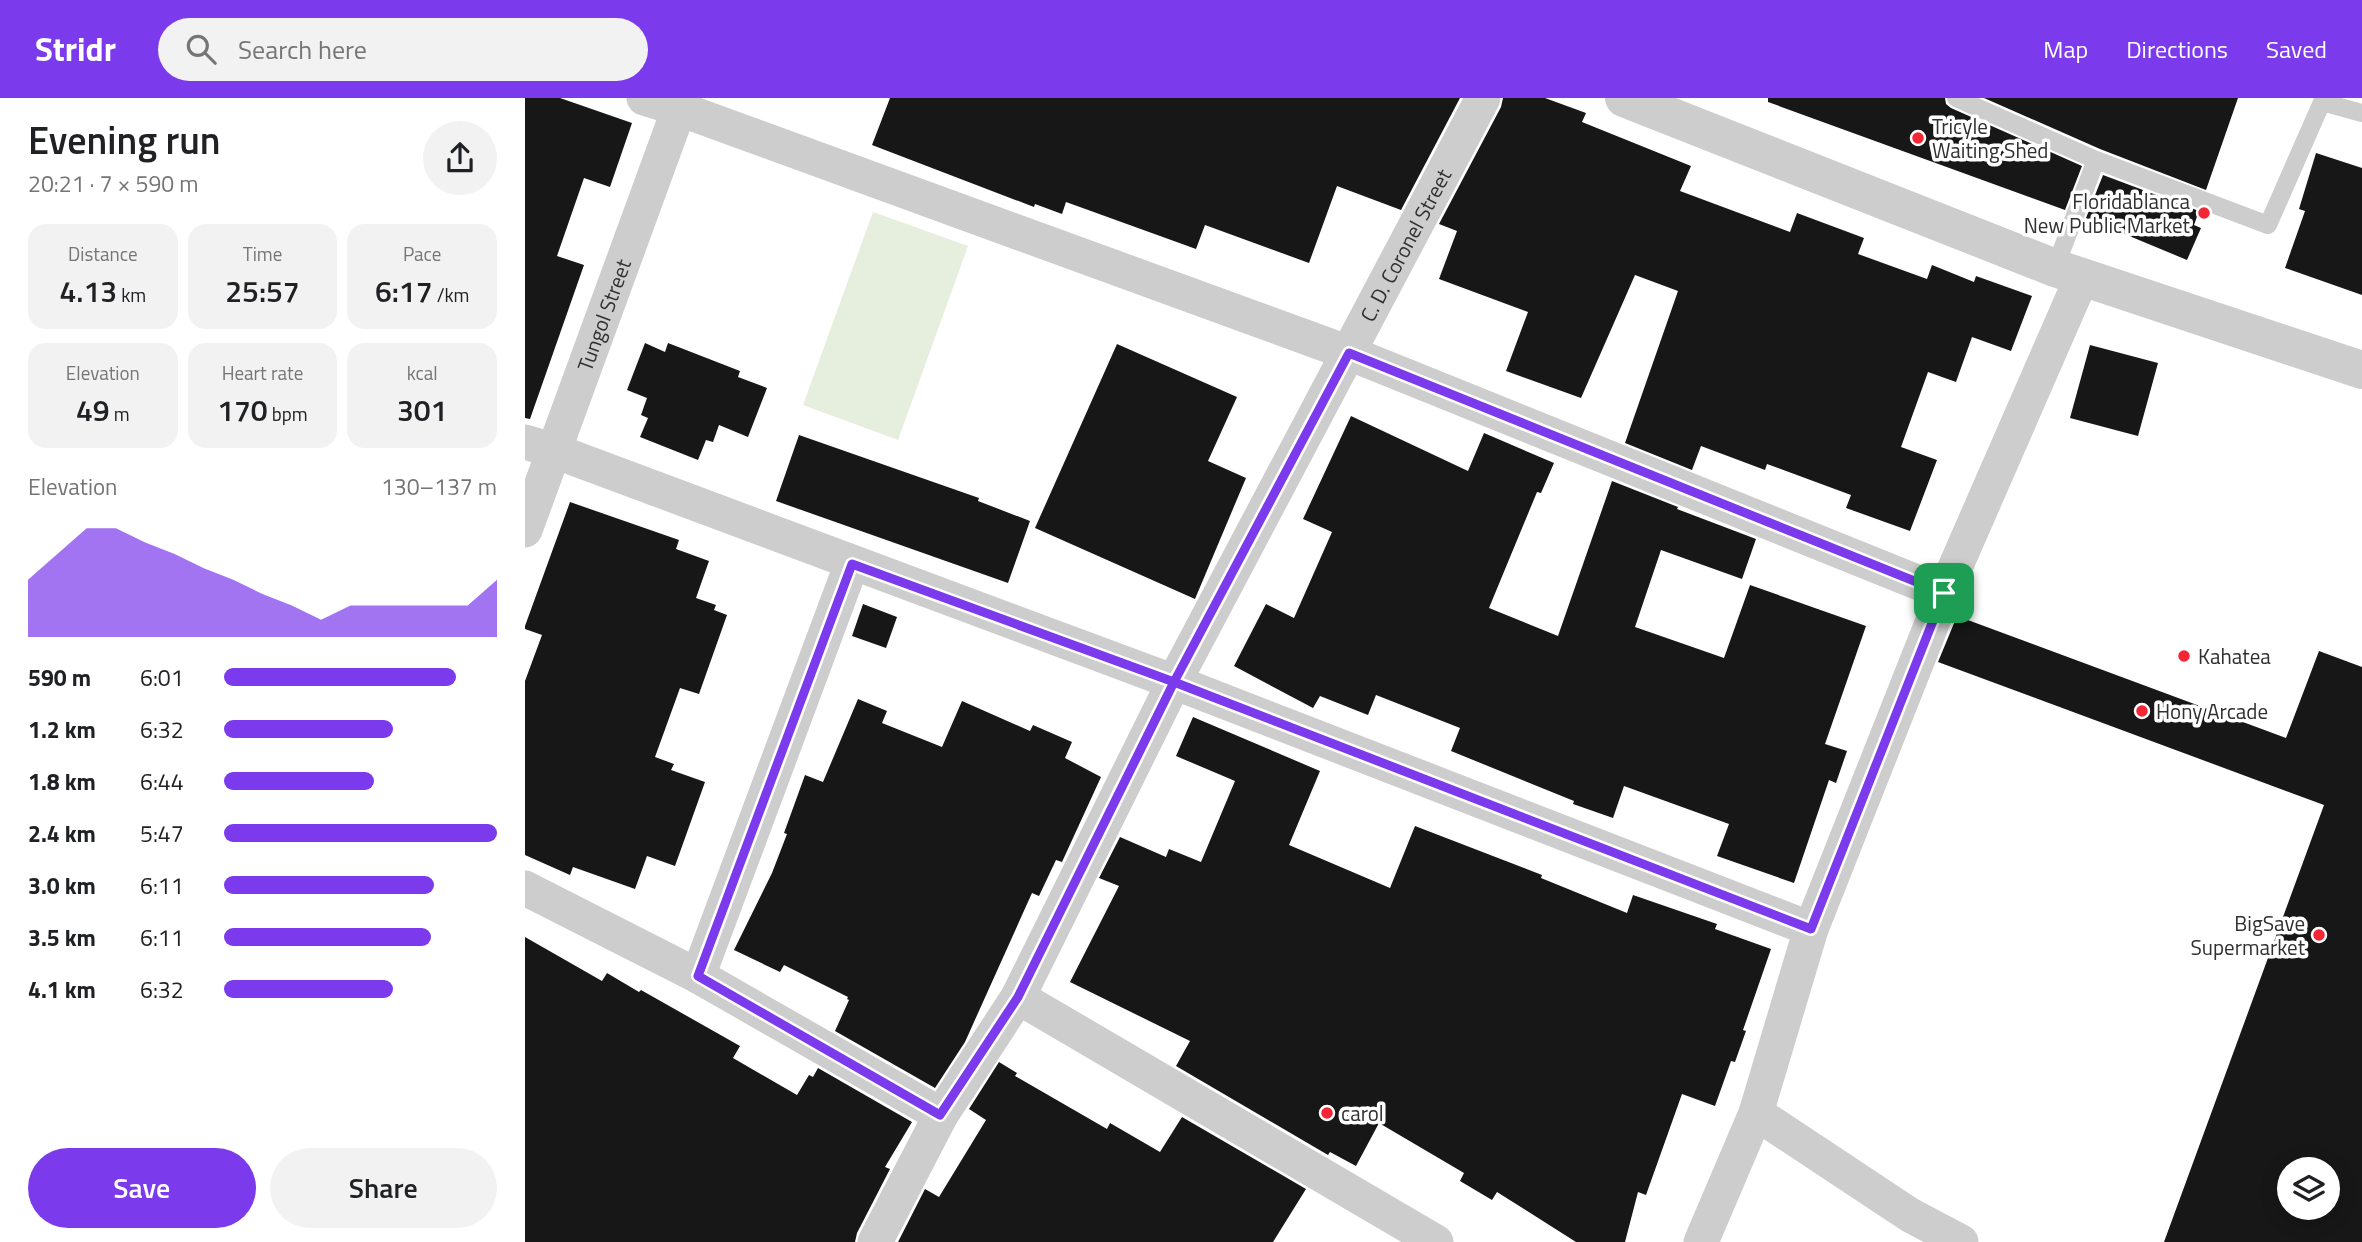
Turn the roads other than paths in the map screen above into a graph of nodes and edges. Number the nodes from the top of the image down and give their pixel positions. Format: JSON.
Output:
{"nodes":[{"id":1,"x":644,"y":98,"type":"edge"},
{"id":2,"x":1483,"y":98,"type":"edge"},
{"id":3,"x":1623,"y":98,"type":"edge"},
{"id":4,"x":1956,"y":98,"type":"edge"},
{"id":5,"x":681,"y":104,"type":"edge"},
{"id":6,"x":2362,"y":113,"type":"edge"},
{"id":7,"x":2096,"y":160,"type":"junction"},
{"id":8,"x":2068,"y":273,"type":"junction"},
{"id":9,"x":1349,"y":353,"type":"junction"},
{"id":10,"x":2362,"y":370,"type":"edge"},
{"id":11,"x":539,"y":446,"type":"edge"},
{"id":12,"x":525,"y":530,"type":"edge"},
{"id":13,"x":852,"y":564,"type":"junction"},
{"id":14,"x":1944,"y":593,"type":"junction"},
{"id":15,"x":1174,"y":682,"type":"junction"},
{"id":16,"x":525,"y":888,"type":"edge"},
{"id":17,"x":1811,"y":929,"type":"junction"},
{"id":18,"x":698,"y":976,"type":"junction"},
{"id":19,"x":1018,"y":997,"type":"junction"},
{"id":20,"x":1756,"y":1112,"type":"junction"},
{"id":21,"x":940,"y":1115,"type":"junction"},
{"id":22,"x":875,"y":1242,"type":"edge"},
{"id":23,"x":1436,"y":1242,"type":"edge"},
{"id":24,"x":1701,"y":1242,"type":"edge"},
{"id":25,"x":1961,"y":1242,"type":"edge"}],
"edges":[{"from":1,"to":5,"type":"street"},
{"from":2,"to":9,"type":"street","name":"C. D. Coronel Street"},
{"from":3,"to":8,"type":"street"},
{"from":4,"to":7,"type":"lane"},
{"from":5,"to":9,"type":"street"},
{"from":5,"to":11,"type":"street","name":"Tungol Street"},
{"from":6,"to":7,"type":"lane"},
{"from":7,"to":8,"type":"lane"},
{"from":8,"to":10,"type":"street"},
{"from":8,"to":14,"type":"street"},
{"from":9,"to":14,"type":"street"},
{"from":9,"to":15,"type":"street","name":"C. D. Coronel Street"},
{"from":11,"to":12,"type":"street","name":"Tungol Street"},
{"from":11,"to":13,"type":"street"},
{"from":13,"to":15,"type":"street"},
{"from":13,"to":18,"type":"street"},
{"from":14,"to":17,"type":"street"},
{"from":15,"to":17,"type":"street"},
{"from":15,"to":19,"type":"street","name":"C. D. Coronel Street"},
{"from":16,"to":18,"type":"street"},
{"from":17,"to":20,"type":"street"},
{"from":18,"to":21,"type":"street"},
{"from":19,"to":21,"type":"street","name":"C. D. Coronel Street"},
{"from":19,"to":23,"type":"street"},
{"from":20,"to":24,"type":"street"},
{"from":20,"to":25,"type":"street"},
{"from":21,"to":22,"type":"street","name":"C. D. Coronel Street"}]}
